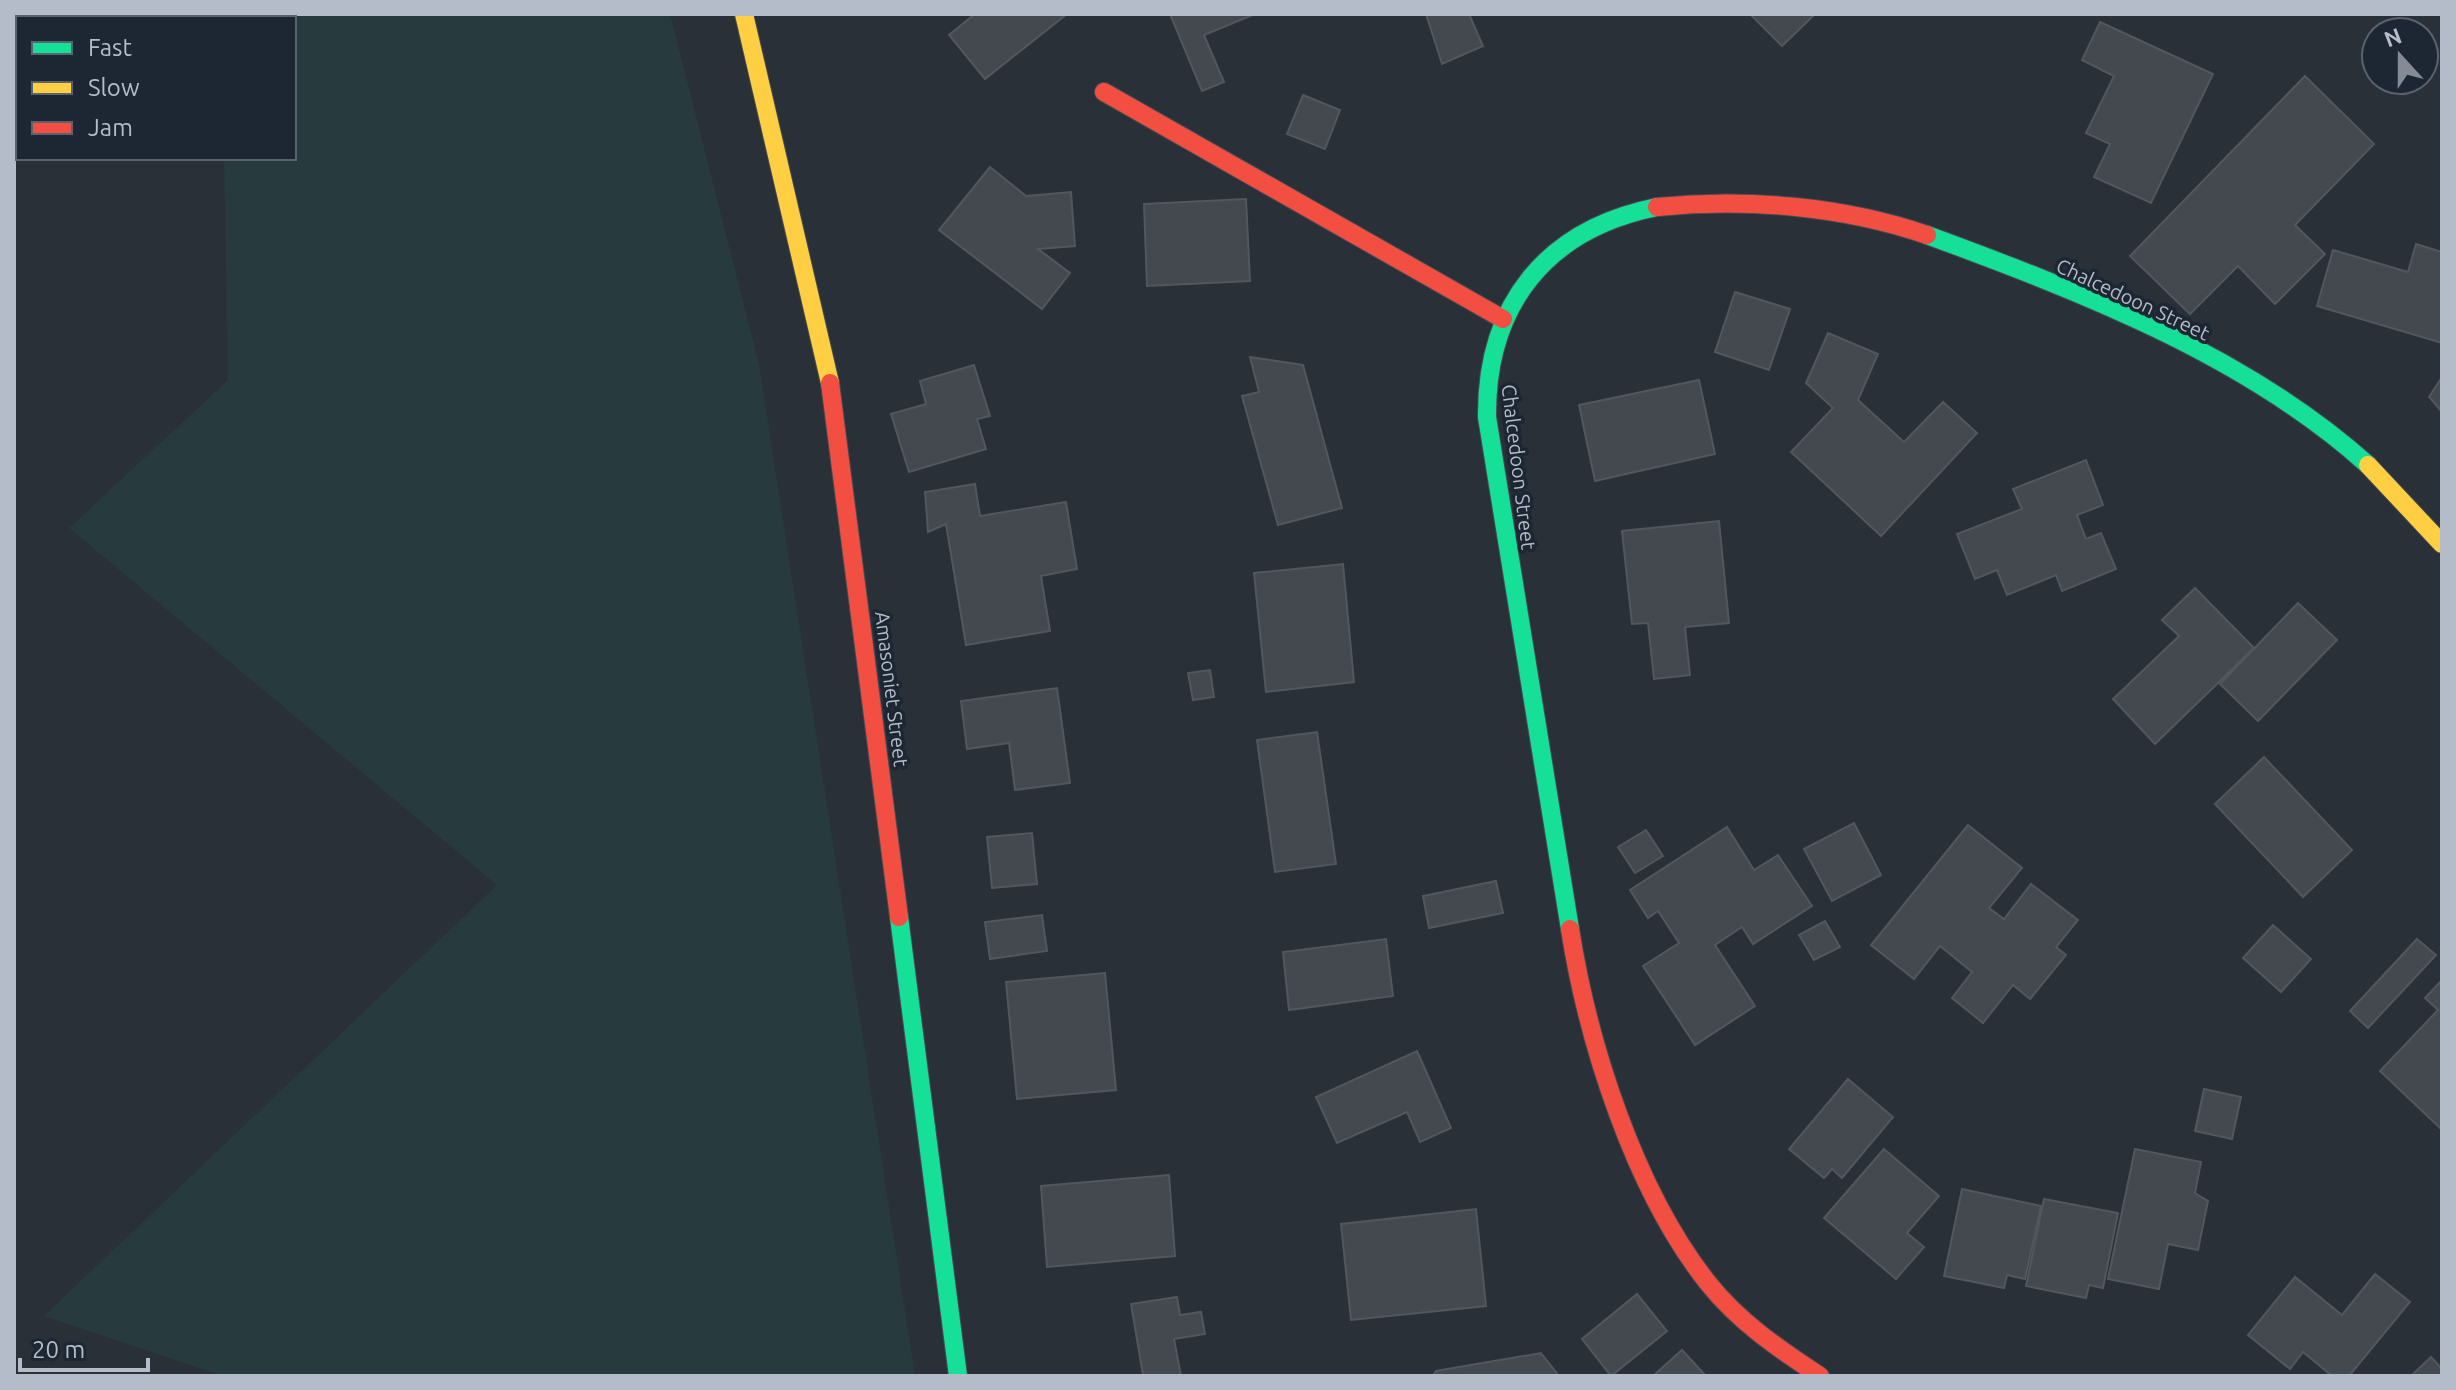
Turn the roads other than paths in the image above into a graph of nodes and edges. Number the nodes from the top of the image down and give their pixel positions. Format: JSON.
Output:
{"nodes":[{"id":1,"x":744,"y":14,"type":"edge"},
{"id":2,"x":1104,"y":92,"type":"dead end"},
{"id":3,"x":1503,"y":319,"type":"junction"},
{"id":4,"x":2442,"y":544,"type":"edge"},
{"id":5,"x":958,"y":1376,"type":"edge"},
{"id":6,"x":1820,"y":1376,"type":"edge"}],
"edges":[{"from":1,"to":5,"type":"street","name":"Amasoniet Street"},
{"from":2,"to":3,"type":"street"},
{"from":3,"to":4,"type":"street","name":"Chalcedoon Street"},
{"from":3,"to":6,"type":"street","name":"Chalcedoon Street"}]}
